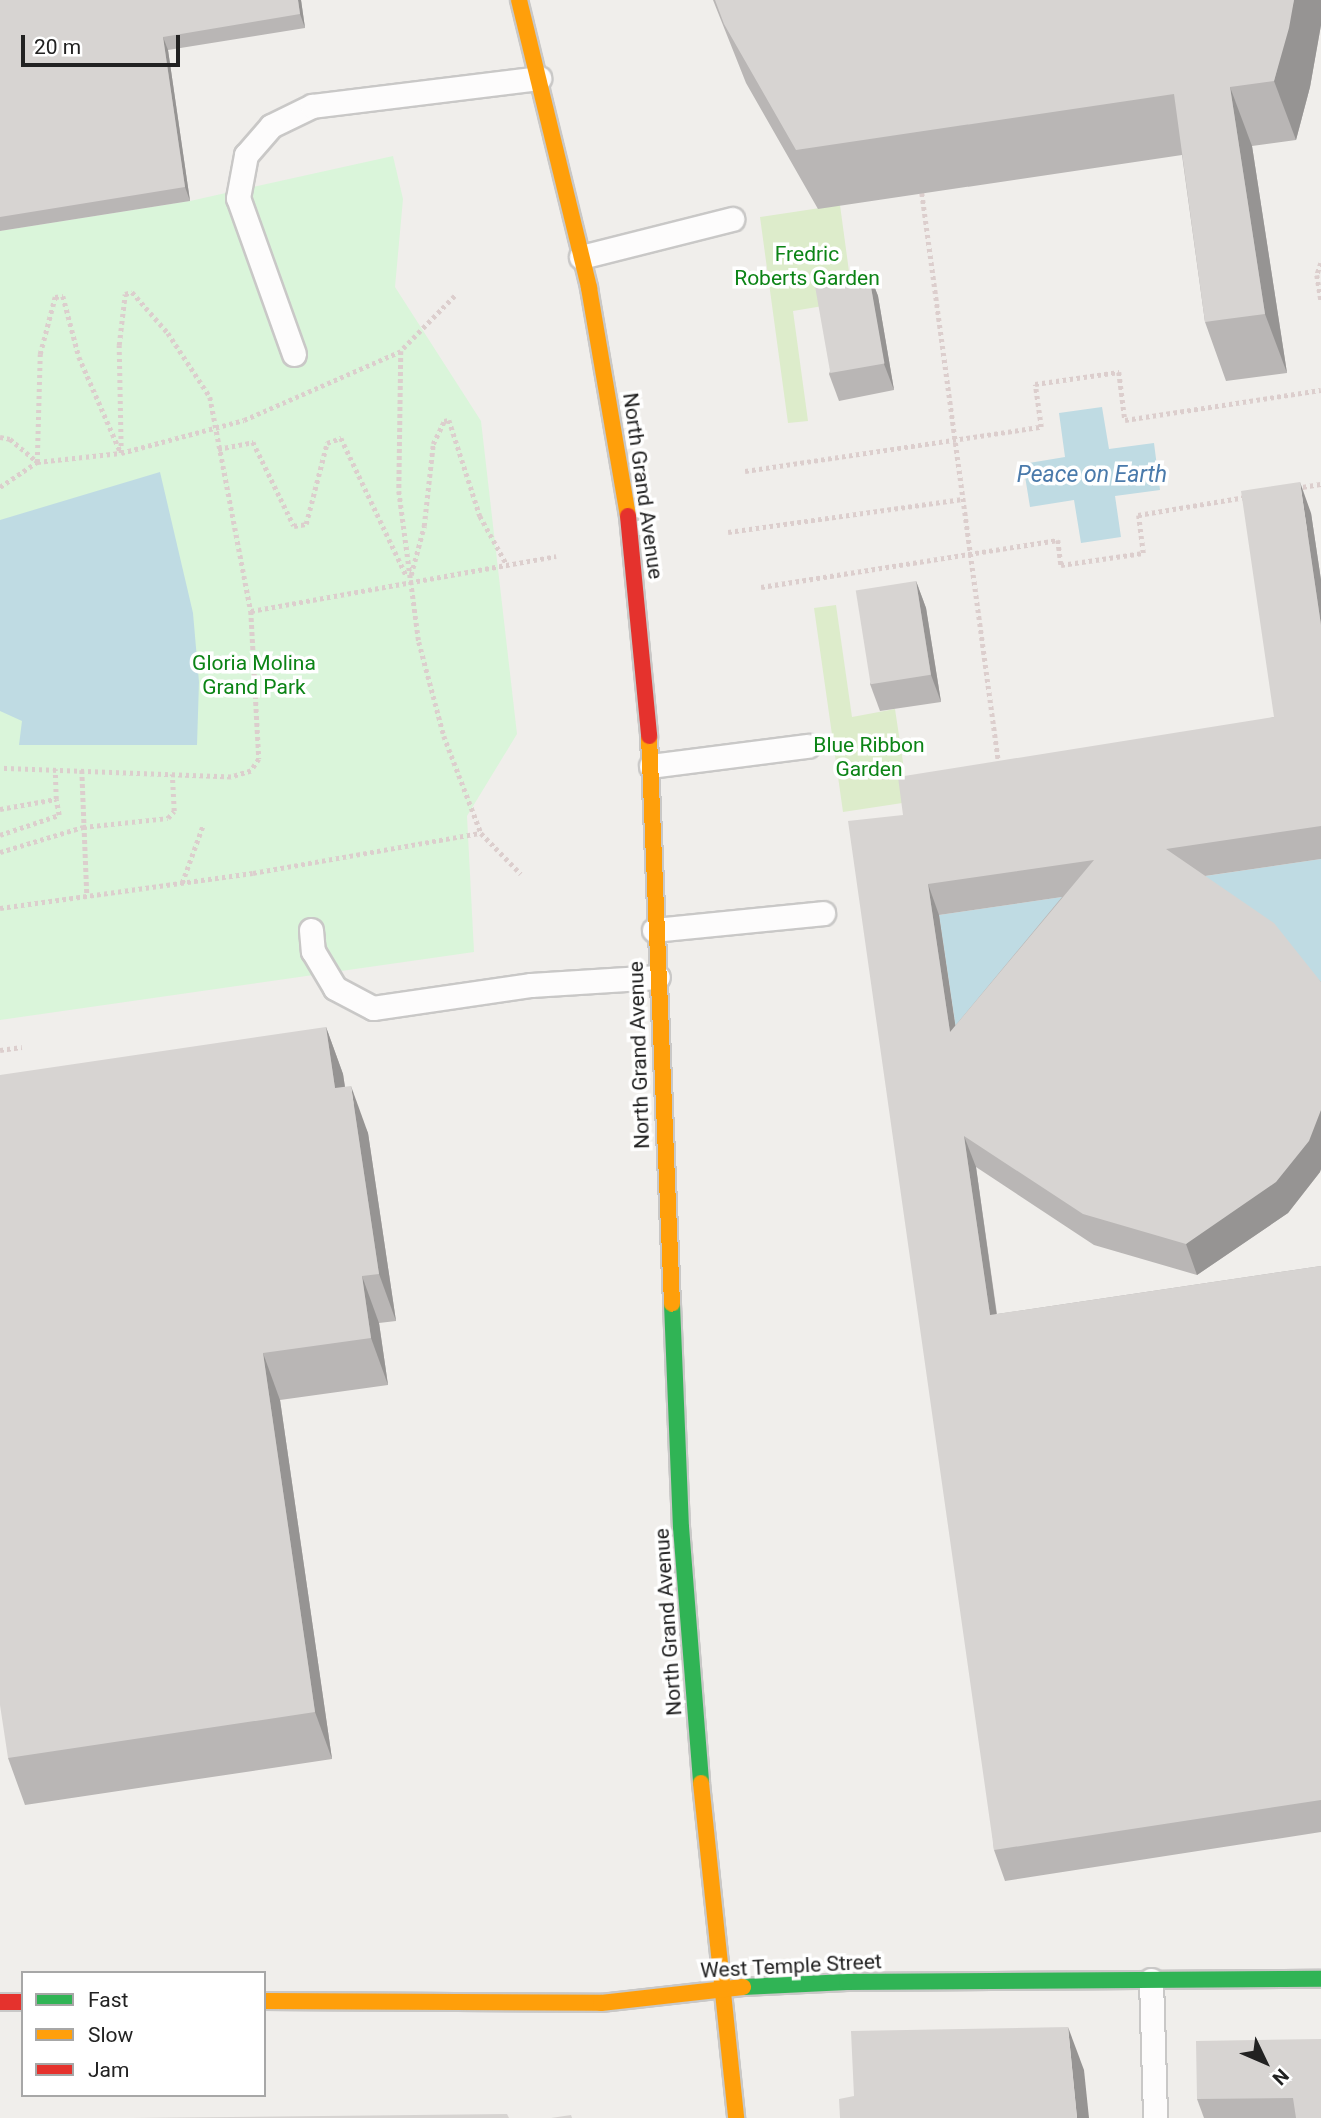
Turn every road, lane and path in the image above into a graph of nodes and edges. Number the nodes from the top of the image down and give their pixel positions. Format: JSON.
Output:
{"nodes":[{"id":1,"x":519,"y":0,"type":"edge"},
{"id":2,"x":539,"y":78,"type":"junction"},
{"id":3,"x":922,"y":193,"type":"dead end"},
{"id":4,"x":732,"y":219,"type":"dead end"},
{"id":5,"x":581,"y":257,"type":"junction"},
{"id":6,"x":1321,"y":263,"type":"edge"},
{"id":7,"x":455,"y":296,"type":"dead end"},
{"id":8,"x":1321,"y":301,"type":"edge"},
{"id":9,"x":401,"y":351,"type":"junction"},
{"id":10,"x":294,"y":354,"type":"dead end"},
{"id":11,"x":1321,"y":390,"type":"edge"},
{"id":12,"x":217,"y":429,"type":"junction"},
{"id":13,"x":0,"y":437,"type":"edge"},
{"id":14,"x":955,"y":440,"type":"junction"},
{"id":15,"x":218,"y":449,"type":"junction"},
{"id":16,"x":121,"y":453,"type":"junction"},
{"id":17,"x":37,"y":462,"type":"junction"},
{"id":18,"x":746,"y":471,"type":"dead end"},
{"id":19,"x":1321,"y":484,"type":"edge"},
{"id":20,"x":0,"y":487,"type":"edge"},
{"id":21,"x":1282,"y":490,"type":"edge"},
{"id":22,"x":1256,"y":495,"type":"edge"},
{"id":23,"x":963,"y":499,"type":"junction"},
{"id":24,"x":728,"y":532,"type":"dead end"},
{"id":25,"x":971,"y":554,"type":"junction"},
{"id":26,"x":556,"y":556,"type":"dead end"},
{"id":27,"x":507,"y":565,"type":"junction"},
{"id":28,"x":410,"y":581,"type":"junction"},
{"id":29,"x":761,"y":587,"type":"dead end"},
{"id":30,"x":251,"y":611,"type":"junction"},
{"id":31,"x":808,"y":746,"type":"dead end"},
{"id":32,"x":651,"y":766,"type":"junction"},
{"id":33,"x":0,"y":768,"type":"edge"},
{"id":34,"x":55,"y":769,"type":"junction"},
{"id":35,"x":82,"y":770,"type":"junction"},
{"id":36,"x":172,"y":775,"type":"junction"},
{"id":37,"x":1001,"y":780,"type":"edge"},
{"id":38,"x":56,"y":799,"type":"junction"},
{"id":39,"x":0,"y":809,"type":"edge"},
{"id":40,"x":203,"y":825,"type":"dead end"},
{"id":41,"x":83,"y":827,"type":"junction"},
{"id":42,"x":481,"y":833,"type":"junction"},
{"id":43,"x":0,"y":835,"type":"edge"},
{"id":44,"x":0,"y":852,"type":"edge"},
{"id":45,"x":521,"y":874,"type":"dead end"},
{"id":46,"x":182,"y":883,"type":"junction"},
{"id":47,"x":87,"y":895,"type":"junction"},
{"id":48,"x":0,"y":908,"type":"edge"},
{"id":49,"x":823,"y":912,"type":"dead end"},
{"id":50,"x":311,"y":930,"type":"dead end"},
{"id":51,"x":654,"y":930,"type":"junction"},
{"id":52,"x":658,"y":977,"type":"junction"},
{"id":53,"x":22,"y":1047,"type":"dead end"},
{"id":54,"x":0,"y":1050,"type":"edge"},
{"id":55,"x":1321,"y":1979,"type":"edge"},
{"id":56,"x":1151,"y":1980,"type":"junction"},
{"id":57,"x":722,"y":1988,"type":"junction"},
{"id":58,"x":266,"y":2001,"type":"edge"},
{"id":59,"x":0,"y":2002,"type":"edge"},
{"id":60,"x":21,"y":2002,"type":"edge"},
{"id":61,"x":736,"y":2118,"type":"edge"},
{"id":62,"x":1155,"y":2118,"type":"edge"}],
"edges":[{"from":1,"to":2,"type":"main road","name":"North Grand Avenue"},
{"from":2,"to":5,"type":"main road","name":"North Grand Avenue"},
{"from":2,"to":10,"type":"lane"},
{"from":3,"to":14,"type":"path"},
{"from":4,"to":5,"type":"lane"},
{"from":5,"to":32,"type":"main road","name":"North Grand Avenue"},
{"from":6,"to":8,"type":"path"},
{"from":7,"to":9,"type":"path"},
{"from":9,"to":12,"type":"path"},
{"from":9,"to":28,"type":"path"},
{"from":11,"to":14,"type":"path"},
{"from":12,"to":15,"type":"path"},
{"from":12,"to":16,"type":"path"},
{"from":12,"to":16,"type":"path"},
{"from":13,"to":17,"type":"path"},
{"from":14,"to":18,"type":"path"},
{"from":14,"to":23,"type":"path"},
{"from":15,"to":28,"type":"path"},
{"from":15,"to":30,"type":"path"},
{"from":16,"to":17,"type":"path"},
{"from":16,"to":17,"type":"path"},
{"from":17,"to":20,"type":"path"},
{"from":19,"to":21,"type":"path"},
{"from":22,"to":25,"type":"path"},
{"from":23,"to":24,"type":"path"},
{"from":23,"to":25,"type":"path"},
{"from":25,"to":29,"type":"path"},
{"from":25,"to":37,"type":"path"},
{"from":26,"to":27,"type":"path"},
{"from":27,"to":28,"type":"path"},
{"from":27,"to":28,"type":"path"},
{"from":28,"to":30,"type":"path"},
{"from":28,"to":42,"type":"path"},
{"from":30,"to":36,"type":"path"},
{"from":31,"to":32,"type":"lane"},
{"from":32,"to":51,"type":"main road","name":"North Grand Avenue"},
{"from":33,"to":34,"type":"path"},
{"from":34,"to":35,"type":"path"},
{"from":34,"to":38,"type":"path"},
{"from":35,"to":36,"type":"path"},
{"from":35,"to":41,"type":"path"},
{"from":36,"to":41,"type":"path"},
{"from":38,"to":39,"type":"path"},
{"from":38,"to":43,"type":"path"},
{"from":40,"to":46,"type":"path"},
{"from":41,"to":44,"type":"path"},
{"from":41,"to":47,"type":"path"},
{"from":42,"to":45,"type":"path"},
{"from":42,"to":46,"type":"path"},
{"from":46,"to":47,"type":"path"},
{"from":47,"to":48,"type":"path"},
{"from":49,"to":51,"type":"lane"},
{"from":50,"to":52,"type":"lane"},
{"from":51,"to":52,"type":"main road","name":"North Grand Avenue"},
{"from":52,"to":57,"type":"main road","name":"North Grand Avenue"},
{"from":53,"to":54,"type":"path"},
{"from":55,"to":56,"type":"main road","name":"West Temple Street"},
{"from":56,"to":57,"type":"main road","name":"West Temple Street"},
{"from":56,"to":62,"type":"lane"},
{"from":57,"to":58,"type":"main road","name":"West Temple Street"},
{"from":57,"to":61,"type":"main road","name":"North Grand Avenue"},
{"from":59,"to":60,"type":"main road"}]}
